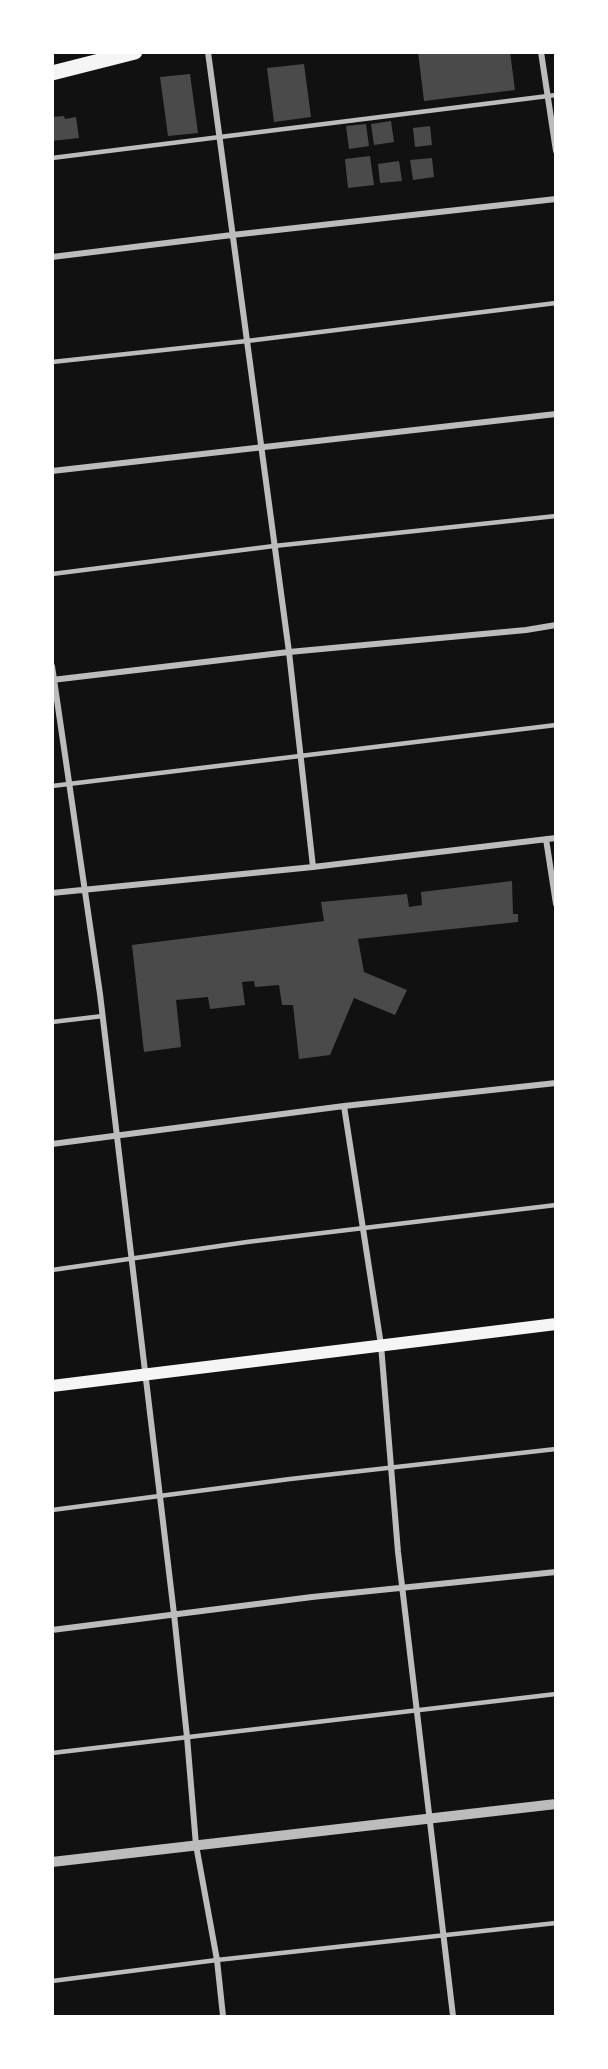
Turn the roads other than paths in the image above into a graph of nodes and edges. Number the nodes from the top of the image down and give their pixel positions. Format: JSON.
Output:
{"nodes":[{"id":1,"x":135,"y":52,"type":"edge"},
{"id":2,"x":208,"y":52,"type":"edge"},
{"id":3,"x":541,"y":52,"type":"edge"},
{"id":4,"x":52,"y":73,"type":"edge"},
{"id":5,"x":555,"y":95,"type":"edge"},
{"id":6,"x":548,"y":96,"type":"junction"},
{"id":7,"x":220,"y":138,"type":"junction"},
{"id":8,"x":555,"y":151,"type":"edge"},
{"id":9,"x":52,"y":158,"type":"edge"},
{"id":10,"x":555,"y":199,"type":"edge"},
{"id":11,"x":232,"y":235,"type":"junction"},
{"id":12,"x":52,"y":257,"type":"edge"},
{"id":13,"x":555,"y":303,"type":"edge"},
{"id":14,"x":246,"y":341,"type":"junction"},
{"id":15,"x":52,"y":362,"type":"edge"},
{"id":16,"x":555,"y":414,"type":"edge"},
{"id":17,"x":260,"y":447,"type":"junction"},
{"id":18,"x":52,"y":471,"type":"edge"},
{"id":19,"x":555,"y":516,"type":"edge"},
{"id":20,"x":274,"y":546,"type":"junction"},
{"id":21,"x":52,"y":574,"type":"edge"},
{"id":22,"x":555,"y":625,"type":"edge"},
{"id":23,"x":289,"y":652,"type":"junction"},
{"id":24,"x":52,"y":666,"type":"edge"},
{"id":25,"x":53,"y":680,"type":"edge"},
{"id":26,"x":555,"y":725,"type":"edge"},
{"id":27,"x":302,"y":755,"type":"junction"},
{"id":28,"x":69,"y":784,"type":"junction"},
{"id":29,"x":52,"y":786,"type":"edge"},
{"id":30,"x":555,"y":838,"type":"edge"},
{"id":31,"x":546,"y":839,"type":"junction"},
{"id":32,"x":313,"y":867,"type":"junction"},
{"id":33,"x":84,"y":889,"type":"junction"},
{"id":34,"x":52,"y":893,"type":"edge"},
{"id":35,"x":555,"y":904,"type":"edge"},
{"id":36,"x":103,"y":1016,"type":"junction"},
{"id":37,"x":52,"y":1022,"type":"edge"},
{"id":38,"x":555,"y":1083,"type":"edge"},
{"id":39,"x":344,"y":1106,"type":"junction"},
{"id":40,"x":117,"y":1136,"type":"junction"},
{"id":41,"x":52,"y":1144,"type":"edge"},
{"id":42,"x":555,"y":1204,"type":"edge"},
{"id":43,"x":363,"y":1228,"type":"junction"},
{"id":44,"x":132,"y":1259,"type":"junction"},
{"id":45,"x":52,"y":1270,"type":"edge"},
{"id":46,"x":555,"y":1324,"type":"edge"},
{"id":47,"x":381,"y":1345,"type":"junction"},
{"id":48,"x":145,"y":1374,"type":"junction"},
{"id":49,"x":52,"y":1386,"type":"edge"},
{"id":50,"x":555,"y":1449,"type":"edge"},
{"id":51,"x":391,"y":1469,"type":"junction"},
{"id":52,"x":159,"y":1496,"type":"junction"},
{"id":53,"x":52,"y":1510,"type":"edge"},
{"id":54,"x":555,"y":1572,"type":"edge"},
{"id":55,"x":402,"y":1588,"type":"junction"},
{"id":56,"x":174,"y":1614,"type":"junction"},
{"id":57,"x":52,"y":1630,"type":"edge"},
{"id":58,"x":555,"y":1694,"type":"edge"},
{"id":59,"x":415,"y":1710,"type":"junction"},
{"id":60,"x":187,"y":1737,"type":"junction"},
{"id":61,"x":52,"y":1753,"type":"edge"},
{"id":62,"x":555,"y":1804,"type":"edge"},
{"id":63,"x":429,"y":1818,"type":"junction"},
{"id":64,"x":196,"y":1845,"type":"junction"},
{"id":65,"x":52,"y":1862,"type":"edge"},
{"id":66,"x":555,"y":1923,"type":"edge"},
{"id":67,"x":444,"y":1935,"type":"junction"},
{"id":68,"x":218,"y":1960,"type":"junction"},
{"id":69,"x":52,"y":1981,"type":"edge"},
{"id":70,"x":223,"y":2016,"type":"edge"},
{"id":71,"x":453,"y":2016,"type":"edge"}],
"edges":[{"from":1,"to":4,"type":"highway"},
{"from":2,"to":7,"type":"street"},
{"from":3,"to":6,"type":"street"},
{"from":5,"to":6,"type":"lane"},
{"from":6,"to":7,"type":"lane"},
{"from":6,"to":8,"type":"street"},
{"from":7,"to":9,"type":"lane"},
{"from":7,"to":11,"type":"street"},
{"from":10,"to":11,"type":"street"},
{"from":11,"to":12,"type":"street"},
{"from":11,"to":14,"type":"street"},
{"from":13,"to":14,"type":"lane"},
{"from":14,"to":15,"type":"lane"},
{"from":14,"to":17,"type":"street"},
{"from":16,"to":17,"type":"street"},
{"from":17,"to":18,"type":"street"},
{"from":17,"to":20,"type":"street"},
{"from":19,"to":20,"type":"lane"},
{"from":20,"to":21,"type":"lane"},
{"from":20,"to":23,"type":"street"},
{"from":22,"to":23,"type":"street"},
{"from":23,"to":25,"type":"street"},
{"from":23,"to":27,"type":"street"},
{"from":24,"to":25,"type":"street"},
{"from":25,"to":28,"type":"street"},
{"from":26,"to":27,"type":"lane"},
{"from":27,"to":28,"type":"lane"},
{"from":27,"to":32,"type":"street"},
{"from":28,"to":29,"type":"lane"},
{"from":28,"to":33,"type":"street"},
{"from":30,"to":31,"type":"street"},
{"from":31,"to":32,"type":"street"},
{"from":31,"to":35,"type":"street"},
{"from":32,"to":33,"type":"street"},
{"from":33,"to":34,"type":"street"},
{"from":33,"to":36,"type":"street"},
{"from":36,"to":37,"type":"lane"},
{"from":36,"to":40,"type":"street"},
{"from":38,"to":39,"type":"street"},
{"from":39,"to":40,"type":"street"},
{"from":39,"to":43,"type":"street"},
{"from":40,"to":41,"type":"street"},
{"from":40,"to":44,"type":"street"},
{"from":42,"to":43,"type":"lane"},
{"from":43,"to":44,"type":"lane"},
{"from":43,"to":47,"type":"street"},
{"from":44,"to":45,"type":"lane"},
{"from":44,"to":48,"type":"street"},
{"from":46,"to":47,"type":"main road"},
{"from":47,"to":48,"type":"main road"},
{"from":47,"to":51,"type":"street"},
{"from":48,"to":49,"type":"main road"},
{"from":48,"to":52,"type":"street"},
{"from":50,"to":51,"type":"lane"},
{"from":51,"to":52,"type":"lane"},
{"from":51,"to":55,"type":"street"},
{"from":52,"to":53,"type":"lane"},
{"from":52,"to":56,"type":"street"},
{"from":54,"to":55,"type":"street"},
{"from":55,"to":56,"type":"street"},
{"from":55,"to":59,"type":"street"},
{"from":56,"to":57,"type":"street"},
{"from":56,"to":60,"type":"street"},
{"from":58,"to":59,"type":"lane"},
{"from":59,"to":60,"type":"lane"},
{"from":59,"to":63,"type":"street"},
{"from":60,"to":61,"type":"lane"},
{"from":60,"to":64,"type":"street"},
{"from":62,"to":63,"type":"street"},
{"from":63,"to":64,"type":"street"},
{"from":63,"to":67,"type":"street"},
{"from":64,"to":65,"type":"street"},
{"from":64,"to":68,"type":"street"},
{"from":66,"to":67,"type":"lane"},
{"from":67,"to":68,"type":"lane"},
{"from":67,"to":71,"type":"street"},
{"from":68,"to":69,"type":"lane"},
{"from":68,"to":70,"type":"street"}]}
